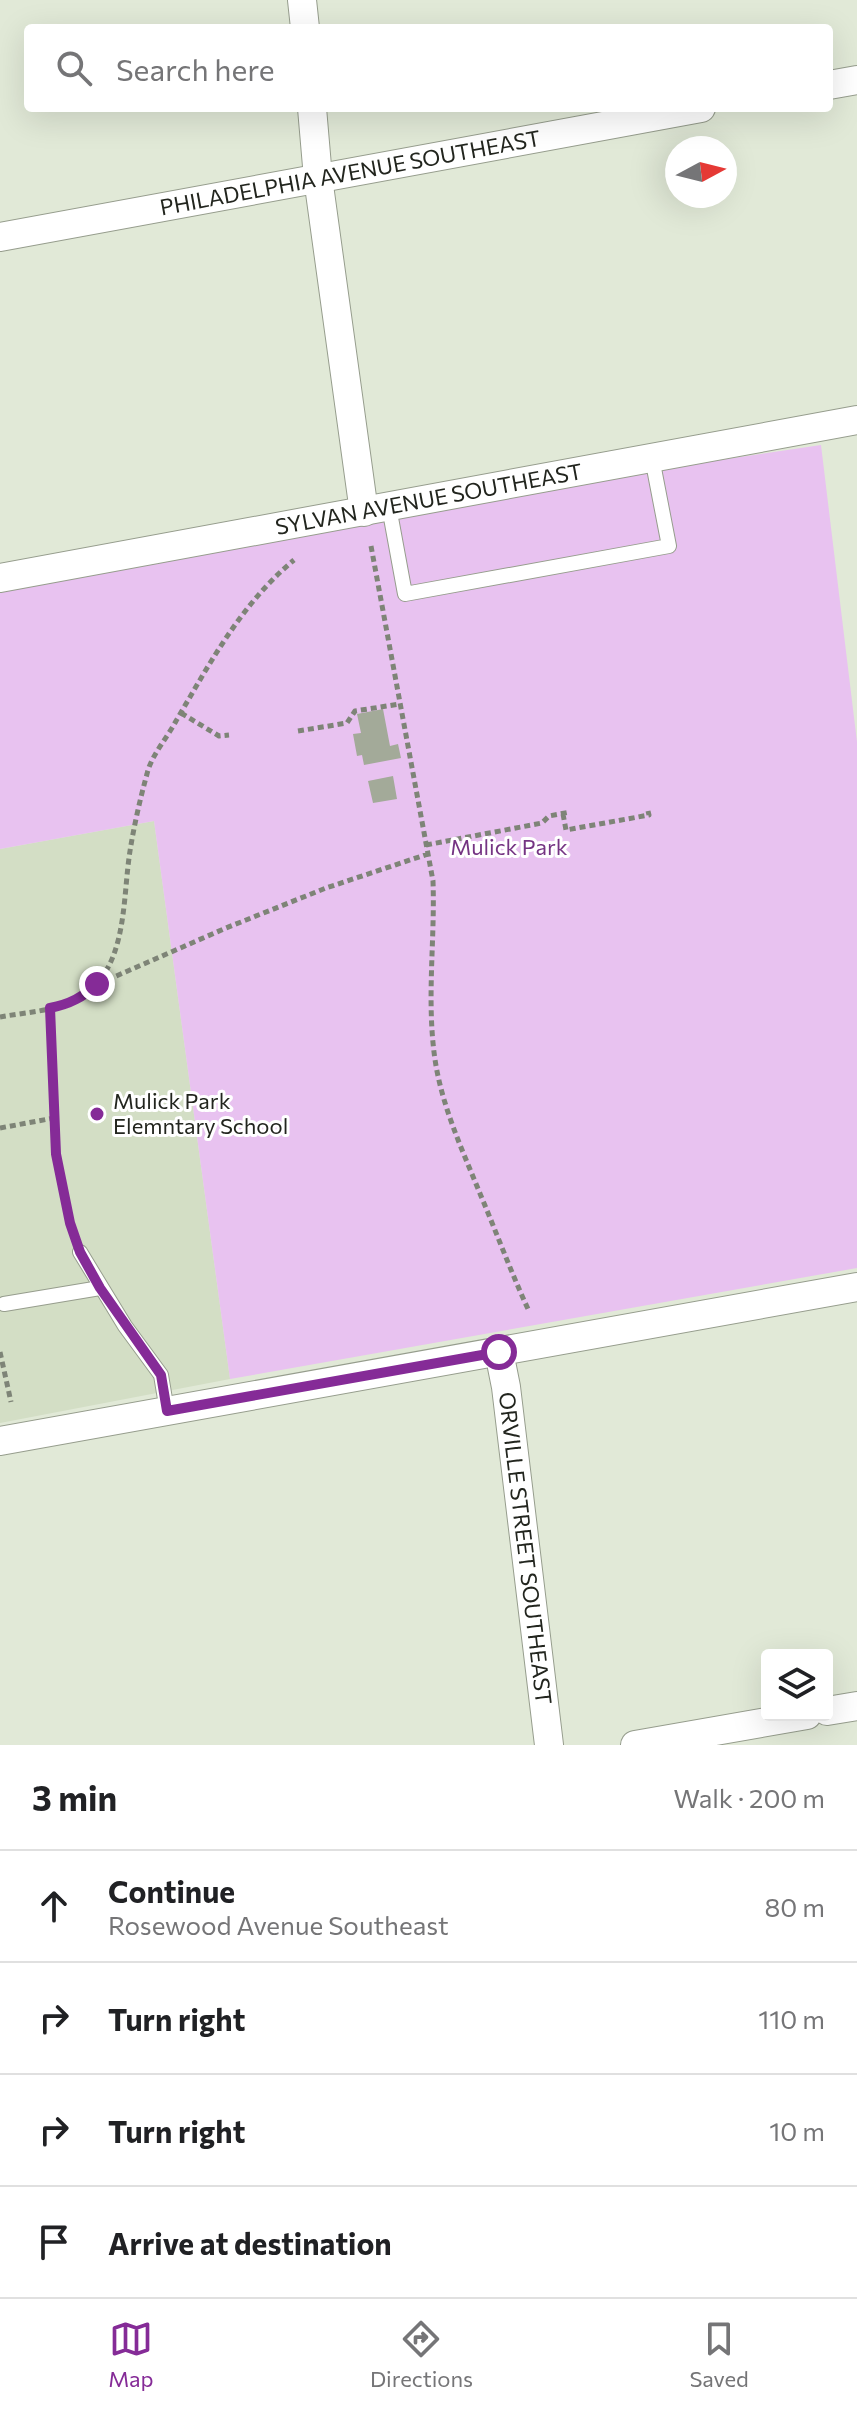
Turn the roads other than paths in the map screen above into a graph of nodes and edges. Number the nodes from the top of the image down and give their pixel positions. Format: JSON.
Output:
{"nodes":[{"id":1,"x":302,"y":0,"type":"edge"},
{"id":2,"x":305,"y":24,"type":"edge"},
{"id":3,"x":857,"y":80,"type":"edge"},
{"id":4,"x":833,"y":84,"type":"edge"},
{"id":5,"x":312,"y":112,"type":"edge"},
{"id":6,"x":679,"y":112,"type":"edge"},
{"id":7,"x":318,"y":178,"type":"junction"},
{"id":8,"x":0,"y":237,"type":"edge"},
{"id":9,"x":857,"y":420,"type":"edge"},
{"id":10,"x":652,"y":458,"type":"junction"},
{"id":11,"x":376,"y":510,"type":"junction"},
{"id":12,"x":0,"y":578,"type":"edge"},
{"id":13,"x":80,"y":1252,"type":"road end"},
{"id":14,"x":857,"y":1287,"type":"edge"},
{"id":15,"x":100,"y":1288,"type":"junction"},
{"id":16,"x":4,"y":1304,"type":"dead end"},
{"id":17,"x":499,"y":1352,"type":"junction"},
{"id":18,"x":167,"y":1411,"type":"junction"},
{"id":19,"x":0,"y":1441,"type":"edge"},
{"id":20,"x":857,"y":1706,"type":"edge"},
{"id":21,"x":833,"y":1710,"type":"edge"},
{"id":22,"x":773,"y":1721,"type":"edge"},
{"id":23,"x":549,"y":1745,"type":"edge"},
{"id":24,"x":635,"y":1745,"type":"edge"}],
"edges":[{"from":1,"to":2,"type":"street"},
{"from":3,"to":4,"type":"street"},
{"from":5,"to":7,"type":"street"},
{"from":6,"to":7,"type":"street","name":"PHILADELPHIA AVENUE SOUTHEAST"},
{"from":7,"to":8,"type":"street","name":"PHILADELPHIA AVENUE SOUTHEAST"},
{"from":7,"to":11,"type":"street"},
{"from":9,"to":10,"type":"street","name":"SYLVAN AVENUE SOUTHEAST"},
{"from":10,"to":11,"type":"street","name":"SYLVAN AVENUE SOUTHEAST"},
{"from":10,"to":11,"type":"lane"},
{"from":11,"to":12,"type":"street","name":"SYLVAN AVENUE SOUTHEAST"},
{"from":13,"to":15,"type":"lane"},
{"from":14,"to":17,"type":"street"},
{"from":15,"to":16,"type":"lane"},
{"from":15,"to":18,"type":"lane"},
{"from":17,"to":18,"type":"street"},
{"from":17,"to":23,"type":"street","name":"ORVILLE STREET SOUTHEAST"},
{"from":18,"to":19,"type":"street"},
{"from":20,"to":21,"type":"street"},
{"from":22,"to":24,"type":"street"}]}
